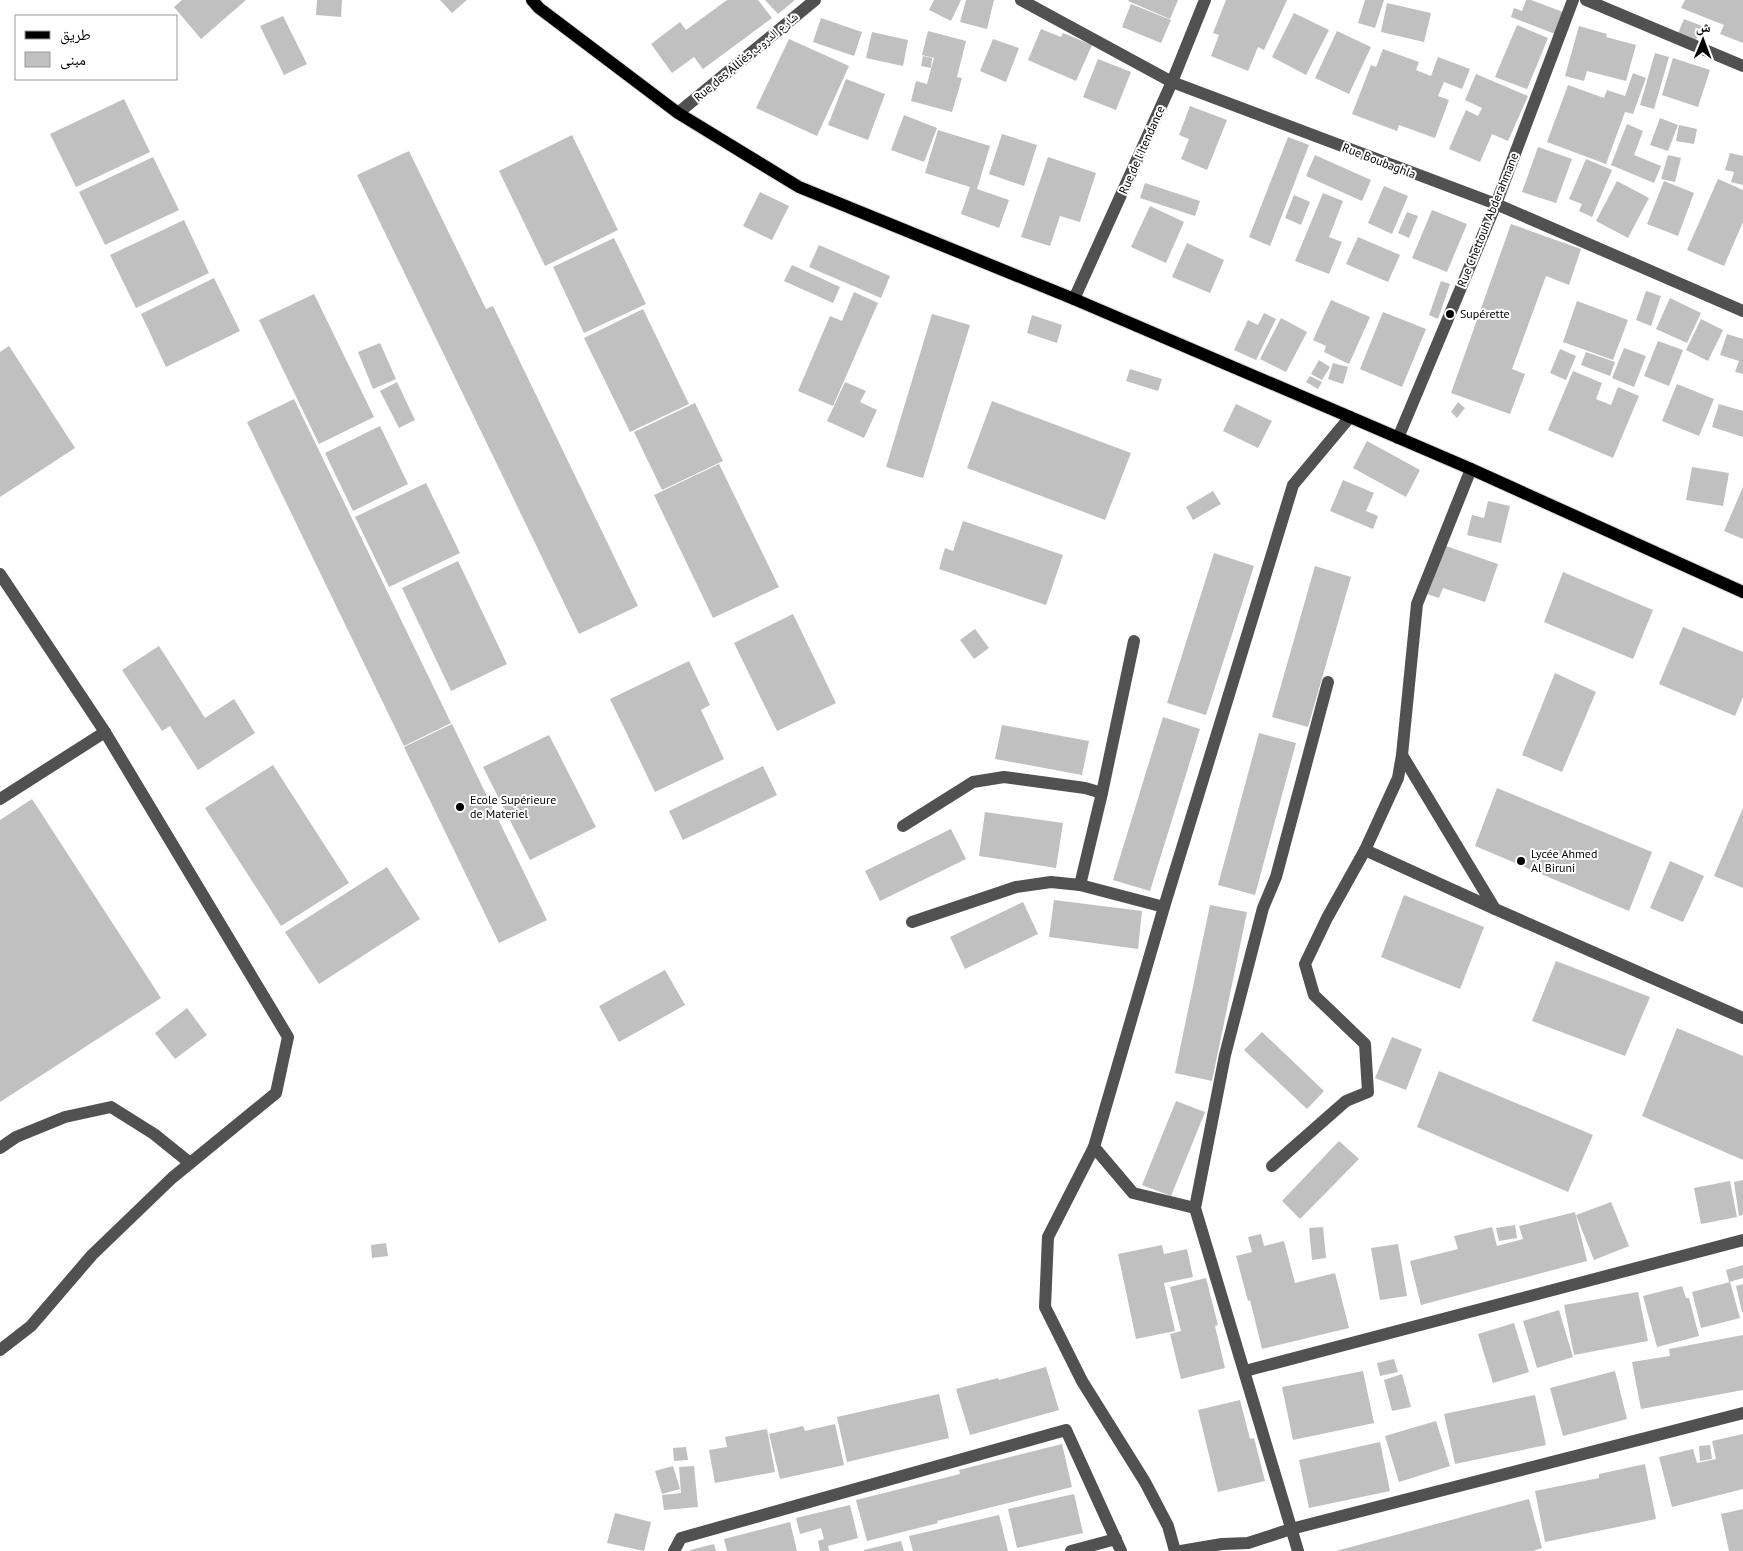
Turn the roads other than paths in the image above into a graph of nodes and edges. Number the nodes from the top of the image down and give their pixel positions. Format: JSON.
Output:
{"nodes":[{"id":1,"x":532,"y":0,"type":"edge"},
{"id":2,"x":815,"y":0,"type":"edge"},
{"id":3,"x":1021,"y":0,"type":"edge"},
{"id":4,"x":1205,"y":0,"type":"edge"},
{"id":5,"x":1573,"y":0,"type":"edge"},
{"id":6,"x":1586,"y":0,"type":"edge"},
{"id":7,"x":1743,"y":66,"type":"edge"},
{"id":8,"x":1172,"y":82,"type":"junction"},
{"id":9,"x":678,"y":113,"type":"junction"},
{"id":10,"x":1496,"y":204,"type":"junction"},
{"id":11,"x":1074,"y":299,"type":"junction"},
{"id":12,"x":1743,"y":311,"type":"edge"},
{"id":13,"x":1350,"y":418,"type":"junction"},
{"id":14,"x":1398,"y":438,"type":"junction"},
{"id":15,"x":1471,"y":469,"type":"junction"},
{"id":16,"x":0,"y":574,"type":"edge"},
{"id":17,"x":1743,"y":592,"type":"edge"},
{"id":18,"x":1134,"y":641,"type":"dead end"},
{"id":19,"x":1328,"y":682,"type":"dead end"},
{"id":20,"x":105,"y":732,"type":"junction"},
{"id":21,"x":1402,"y":755,"type":"junction"},
{"id":22,"x":1102,"y":793,"type":"junction"},
{"id":23,"x":0,"y":800,"type":"edge"},
{"id":24,"x":903,"y":826,"type":"dead end"},
{"id":25,"x":1365,"y":850,"type":"junction"},
{"id":26,"x":1080,"y":885,"type":"junction"},
{"id":27,"x":1164,"y":907,"type":"junction"},
{"id":28,"x":1495,"y":909,"type":"junction"},
{"id":29,"x":912,"y":922,"type":"dead end"},
{"id":30,"x":1743,"y":1018,"type":"edge"},
{"id":31,"x":1094,"y":1147,"type":"junction"},
{"id":32,"x":0,"y":1148,"type":"edge"},
{"id":33,"x":190,"y":1163,"type":"junction"},
{"id":34,"x":1272,"y":1166,"type":"dead end"},
{"id":35,"x":1195,"y":1208,"type":"junction"},
{"id":36,"x":1743,"y":1240,"type":"edge"},
{"id":37,"x":0,"y":1350,"type":"edge"},
{"id":38,"x":1245,"y":1371,"type":"junction"},
{"id":39,"x":1743,"y":1413,"type":"edge"},
{"id":40,"x":1291,"y":1529,"type":"junction"},
{"id":41,"x":1116,"y":1539,"type":"junction"},
{"id":42,"x":674,"y":1551,"type":"edge"},
{"id":43,"x":1071,"y":1551,"type":"edge"},
{"id":44,"x":1121,"y":1551,"type":"edge"},
{"id":45,"x":1175,"y":1551,"type":"edge"},
{"id":46,"x":1181,"y":1551,"type":"edge"},
{"id":47,"x":1298,"y":1551,"type":"edge"}],
"edges":[{"from":1,"to":9,"type":"main road"},
{"from":2,"to":9,"type":"street","name":"Rue des Alliés شارع الدروب"},
{"from":3,"to":8,"type":"street","name":"Rue Boubaghla"},
{"from":4,"to":8,"type":"street","name":"Rue de l'Itendance"},
{"from":5,"to":10,"type":"street","name":"Rue Chettouh Abderahmane"},
{"from":6,"to":7,"type":"street"},
{"from":8,"to":10,"type":"street","name":"Rue Boubaghla"},
{"from":8,"to":11,"type":"street","name":"Rue de l'Itendance"},
{"from":9,"to":11,"type":"main road"},
{"from":10,"to":12,"type":"street","name":"Rue Boubaghla"},
{"from":10,"to":14,"type":"street","name":"Rue Chettouh Abderahmane"},
{"from":11,"to":13,"type":"main road"},
{"from":13,"to":14,"type":"main road"},
{"from":13,"to":27,"type":"street"},
{"from":14,"to":15,"type":"main road"},
{"from":15,"to":17,"type":"main road"},
{"from":15,"to":21,"type":"street"},
{"from":16,"to":20,"type":"street"},
{"from":18,"to":22,"type":"street"},
{"from":19,"to":35,"type":"street"},
{"from":20,"to":23,"type":"street"},
{"from":20,"to":33,"type":"street"},
{"from":21,"to":25,"type":"street"},
{"from":21,"to":28,"type":"street"},
{"from":22,"to":24,"type":"street"},
{"from":22,"to":26,"type":"street"},
{"from":25,"to":28,"type":"street"},
{"from":25,"to":34,"type":"street"},
{"from":26,"to":27,"type":"street"},
{"from":26,"to":29,"type":"street"},
{"from":27,"to":31,"type":"street"},
{"from":28,"to":30,"type":"street"},
{"from":31,"to":35,"type":"street"},
{"from":31,"to":45,"type":"street"},
{"from":32,"to":33,"type":"street"},
{"from":33,"to":37,"type":"street"},
{"from":35,"to":38,"type":"street"},
{"from":36,"to":38,"type":"street"},
{"from":38,"to":40,"type":"street"},
{"from":39,"to":40,"type":"street"},
{"from":40,"to":46,"type":"street"},
{"from":40,"to":47,"type":"street"},
{"from":41,"to":42,"type":"street"},
{"from":41,"to":43,"type":"street"},
{"from":41,"to":44,"type":"street"}]}
